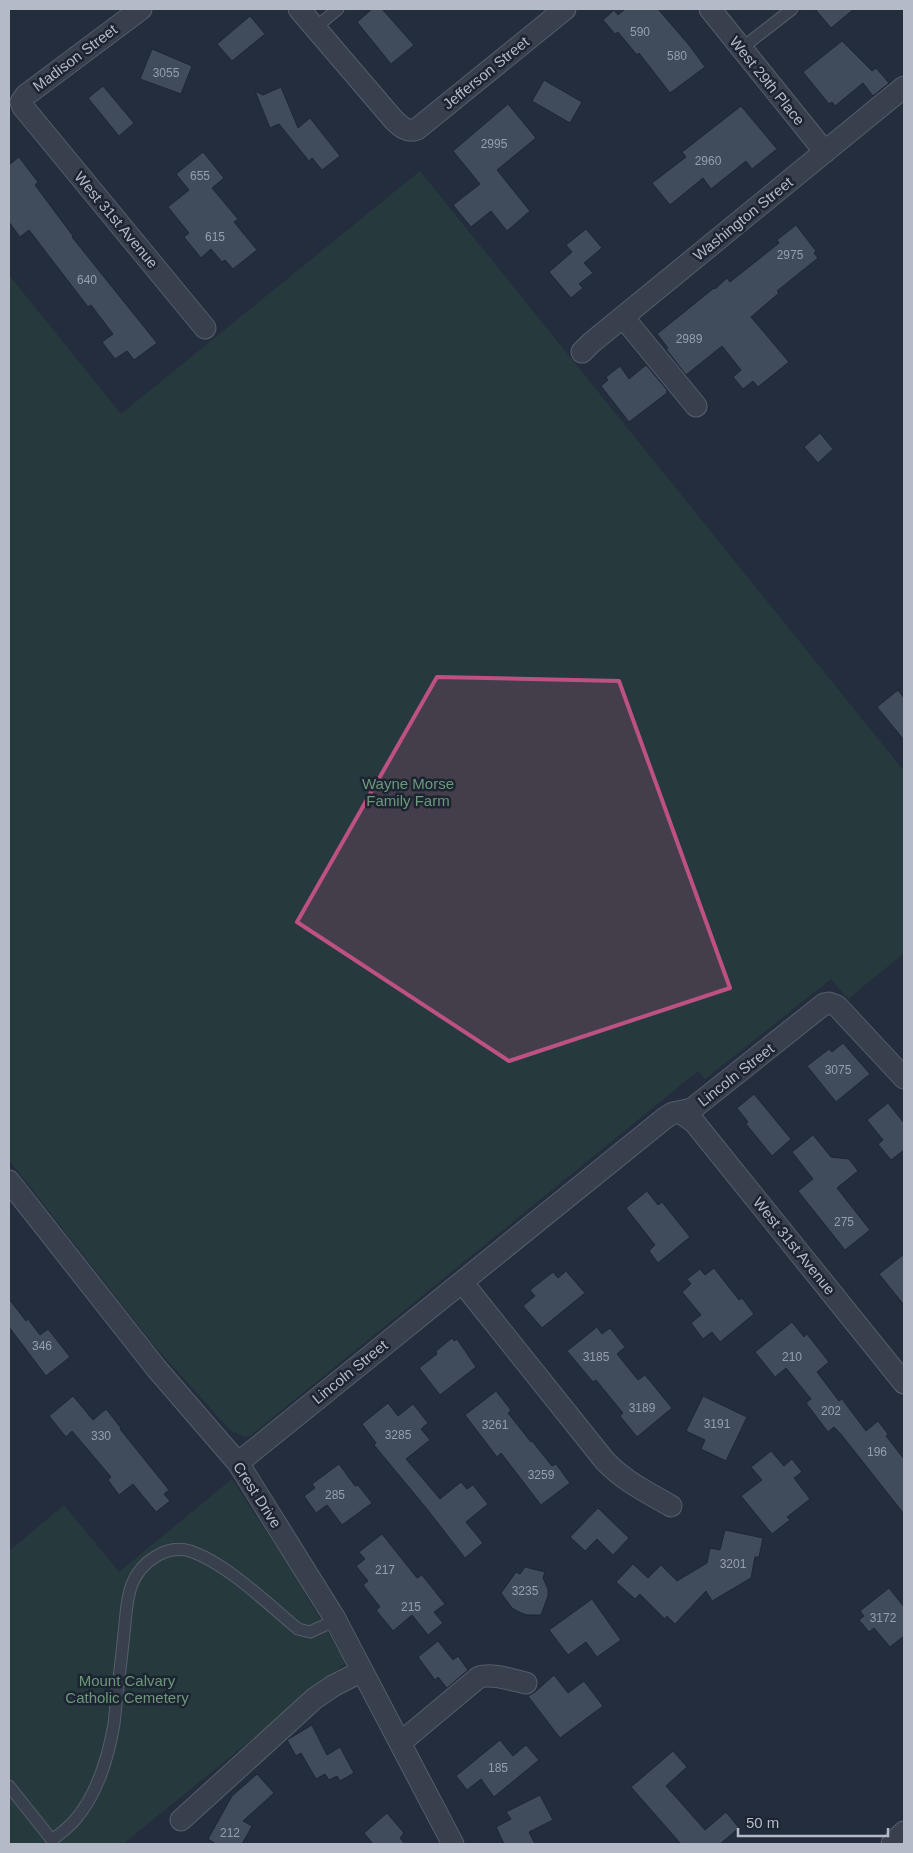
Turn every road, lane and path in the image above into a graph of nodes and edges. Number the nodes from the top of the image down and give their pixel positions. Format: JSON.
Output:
{"nodes":[{"id":1,"x":141,"y":9,"type":"edge"},
{"id":2,"x":299,"y":9,"type":"edge"},
{"id":3,"x":338,"y":9,"type":"edge"},
{"id":4,"x":565,"y":9,"type":"edge"},
{"id":5,"x":710,"y":9,"type":"edge"},
{"id":6,"x":792,"y":9,"type":"edge"},
{"id":7,"x":315,"y":28,"type":"junction"},
{"id":8,"x":742,"y":48,"type":"junction"},
{"id":9,"x":904,"y":86,"type":"edge"},
{"id":10,"x":26,"y":112,"type":"joint"},
{"id":11,"x":825,"y":152,"type":"junction"},
{"id":12,"x":623,"y":317,"type":"junction"},
{"id":13,"x":205,"y":328,"type":"dead end"},
{"id":14,"x":582,"y":352,"type":"dead end"},
{"id":15,"x":696,"y":406,"type":"dead end"},
{"id":16,"x":904,"y":1078,"type":"edge"},
{"id":17,"x":681,"y":1113,"type":"junction"},
{"id":18,"x":9,"y":1180,"type":"edge"},
{"id":19,"x":462,"y":1282,"type":"junction"},
{"id":20,"x":904,"y":1383,"type":"edge"},
{"id":21,"x":238,"y":1463,"type":"junction"},
{"id":22,"x":670,"y":1506,"type":"dead end"},
{"id":23,"x":336,"y":1620,"type":"junction"},
{"id":24,"x":362,"y":1670,"type":"junction"},
{"id":25,"x":526,"y":1683,"type":"dead end"},
{"id":26,"x":400,"y":1742,"type":"junction"},
{"id":27,"x":9,"y":1786,"type":"edge"},
{"id":28,"x":181,"y":1820,"type":"dead end"},
{"id":29,"x":904,"y":1832,"type":"edge"},
{"id":30,"x":50,"y":1843,"type":"edge"},
{"id":31,"x":453,"y":1844,"type":"edge"},
{"id":32,"x":892,"y":1844,"type":"edge"}],
"edges":[{"from":1,"to":10,"type":"street","name":"Madison Street"},
{"from":2,"to":7,"type":"street"},
{"from":3,"to":7,"type":"lane"},
{"from":4,"to":7,"type":"street","name":"Jefferson Street"},
{"from":5,"to":8,"type":"street","name":"West 29th Place"},
{"from":6,"to":8,"type":"lane"},
{"from":8,"to":11,"type":"street","name":"West 29th Place"},
{"from":9,"to":11,"type":"street","name":"Washington Street"},
{"from":10,"to":13,"type":"street","name":"West 31st Avenue"},
{"from":11,"to":12,"type":"street","name":"Washington Street"},
{"from":12,"to":14,"type":"street","name":"Washington Street"},
{"from":12,"to":15,"type":"street"},
{"from":16,"to":17,"type":"street","name":"Lincoln Street"},
{"from":17,"to":19,"type":"street","name":"Lincoln Street"},
{"from":17,"to":20,"type":"street","name":"West 31st Avenue"},
{"from":18,"to":21,"type":"street","name":"Crest Drive"},
{"from":19,"to":21,"type":"street","name":"Lincoln Street"},
{"from":19,"to":22,"type":"street"},
{"from":21,"to":23,"type":"street","name":"Crest Drive"},
{"from":23,"to":24,"type":"street","name":"Crest Drive"},
{"from":23,"to":30,"type":"lane"},
{"from":24,"to":26,"type":"street","name":"Crest Drive"},
{"from":24,"to":28,"type":"street"},
{"from":25,"to":26,"type":"street"},
{"from":26,"to":31,"type":"street","name":"Crest Drive"},
{"from":27,"to":30,"type":"lane"},
{"from":29,"to":32,"type":"street"}]}
